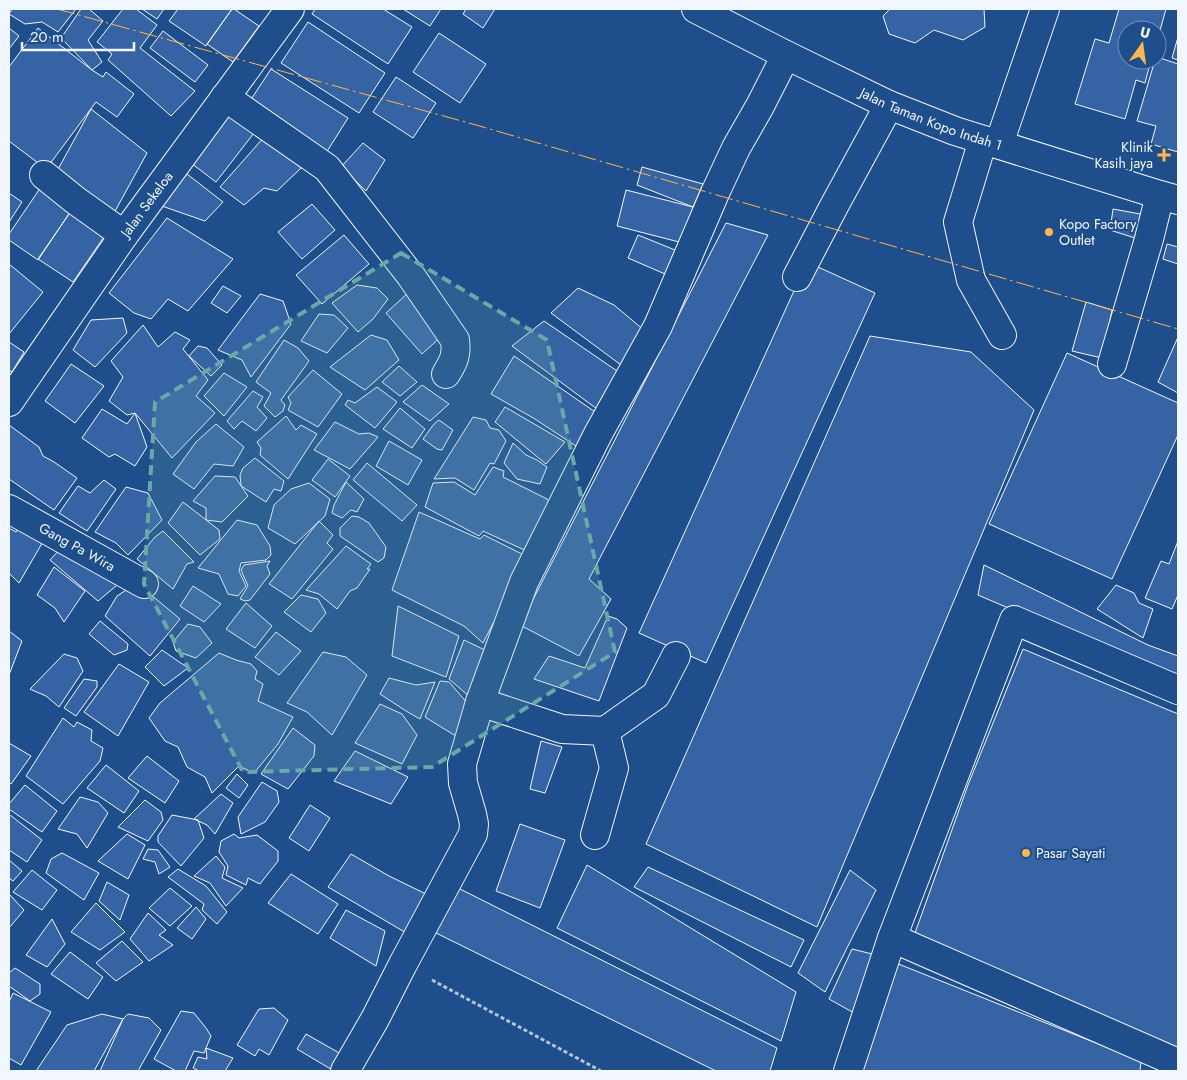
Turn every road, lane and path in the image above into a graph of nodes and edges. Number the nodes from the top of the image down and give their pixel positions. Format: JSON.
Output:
{"nodes":[{"id":1,"x":290,"y":9,"type":"edge"},
{"id":2,"x":696,"y":9,"type":"edge"},
{"id":3,"x":1045,"y":9,"type":"edge"},
{"id":4,"x":786,"y":55,"type":"junction"},
{"id":5,"x":225,"y":97,"type":"junction"},
{"id":6,"x":889,"y":105,"type":"junction"},
{"id":7,"x":991,"y":142,"type":"junction"},
{"id":8,"x":44,"y":175,"type":"dead end"},
{"id":9,"x":1169,"y":198,"type":"edge"},
{"id":10,"x":124,"y":235,"type":"junction"},
{"id":11,"x":797,"y":277,"type":"dead end"},
{"id":12,"x":1002,"y":335,"type":"dead end"},
{"id":13,"x":1112,"y":364,"type":"dead end"},
{"id":14,"x":446,"y":374,"type":"dead end"},
{"id":15,"x":9,"y":402,"type":"edge"},
{"id":16,"x":9,"y":509,"type":"edge"},
{"id":17,"x":144,"y":584,"type":"dead end"},
{"id":18,"x":676,"y":656,"type":"dead end"},
{"id":19,"x":1178,"y":690,"type":"edge"},
{"id":20,"x":480,"y":702,"type":"junction"},
{"id":21,"x":605,"y":732,"type":"junction"},
{"id":22,"x":596,"y":835,"type":"dead end"},
{"id":23,"x":892,"y":938,"type":"junction"},
{"id":24,"x":403,"y":964,"type":"junction"},
{"id":25,"x":1178,"y":1063,"type":"edge"},
{"id":26,"x":345,"y":1071,"type":"edge"},
{"id":27,"x":601,"y":1071,"type":"edge"},
{"id":28,"x":848,"y":1071,"type":"edge"}],
"edges":[{"from":1,"to":5,"type":"street","name":"Jalan Sekeloa"},
{"from":2,"to":4,"type":"street","name":"Jalan Taman Kopo Indah 1"},
{"from":3,"to":7,"type":"street"},
{"from":4,"to":6,"type":"street","name":"Jalan Taman Kopo Indah 1"},
{"from":4,"to":20,"type":"street"},
{"from":5,"to":10,"type":"street","name":"Jalan Sekeloa"},
{"from":5,"to":14,"type":"street"},
{"from":6,"to":7,"type":"street","name":"Jalan Taman Kopo Indah 1"},
{"from":6,"to":11,"type":"street"},
{"from":7,"to":9,"type":"street","name":"Jalan Taman Kopo Indah 1"},
{"from":7,"to":12,"type":"street"},
{"from":8,"to":10,"type":"street"},
{"from":9,"to":13,"type":"street"},
{"from":10,"to":15,"type":"street","name":"Jalan Sekeloa"},
{"from":16,"to":17,"type":"street","name":"Gang Pa Wira"},
{"from":18,"to":21,"type":"street"},
{"from":19,"to":23,"type":"street"},
{"from":20,"to":21,"type":"street"},
{"from":20,"to":24,"type":"street"},
{"from":21,"to":22,"type":"street"},
{"from":23,"to":25,"type":"street"},
{"from":23,"to":28,"type":"street"},
{"from":24,"to":26,"type":"street"},
{"from":24,"to":27,"type":"path"}]}
